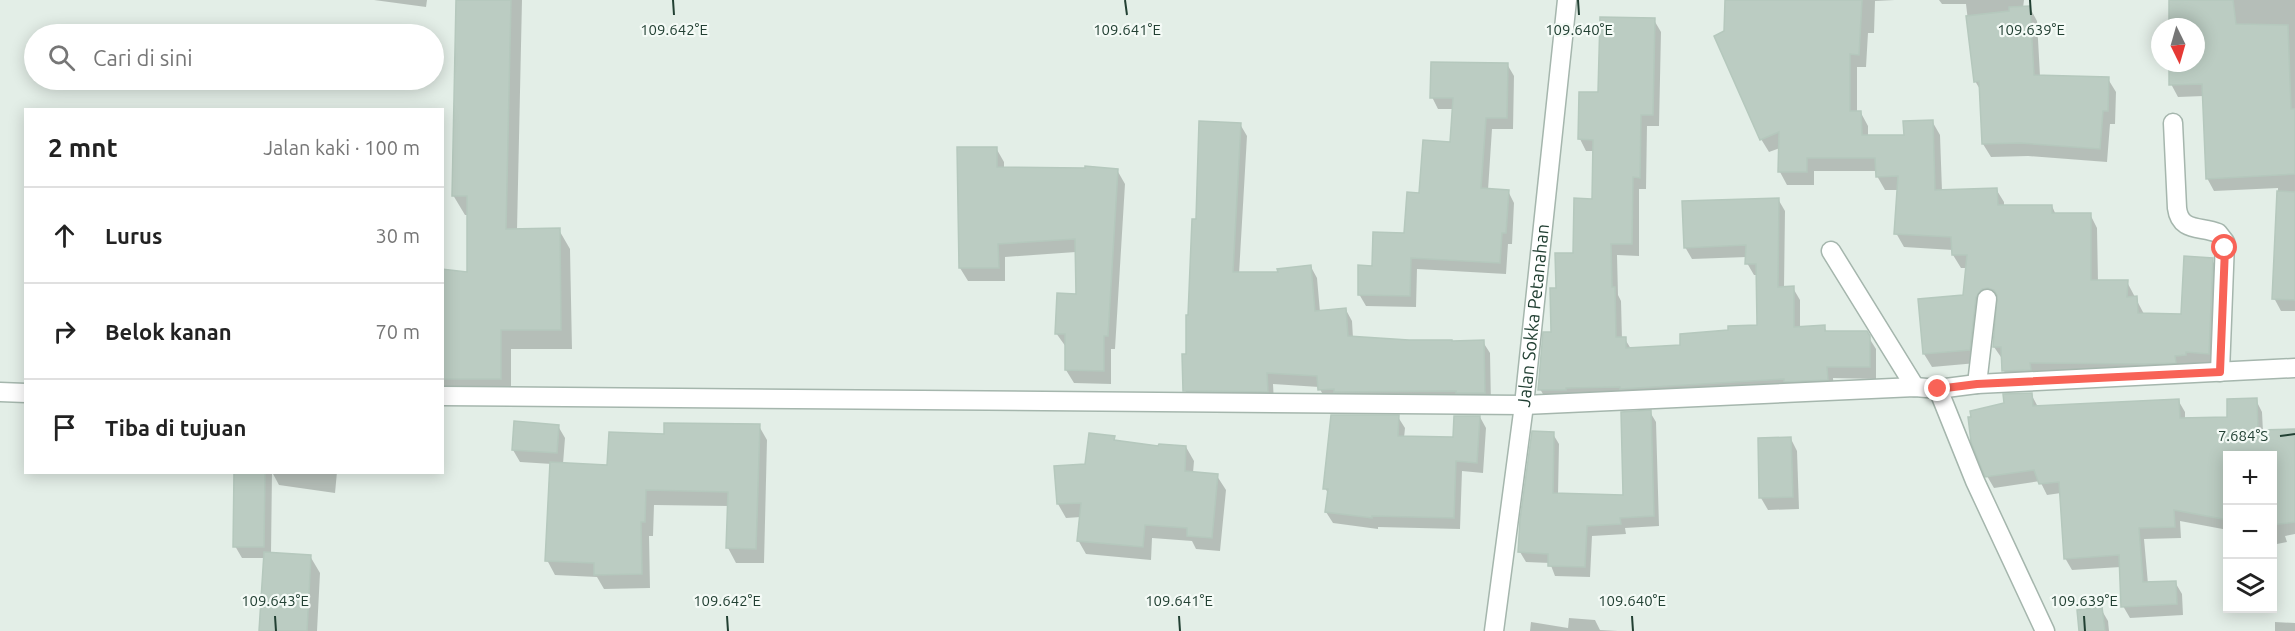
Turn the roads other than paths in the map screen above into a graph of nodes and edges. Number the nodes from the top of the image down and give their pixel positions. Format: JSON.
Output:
{"nodes":[{"id":1,"x":1567,"y":0,"type":"edge"},
{"id":2,"x":2173,"y":123,"type":"dead end"},
{"id":3,"x":1831,"y":251,"type":"dead end"},
{"id":4,"x":1987,"y":299,"type":"dead end"},
{"id":5,"x":2295,"y":368,"type":"edge"},
{"id":6,"x":2220,"y":372,"type":"junction"},
{"id":7,"x":1977,"y":384,"type":"junction"},
{"id":8,"x":1916,"y":387,"type":"junction"},
{"id":9,"x":1938,"y":389,"type":"junction"},
{"id":10,"x":0,"y":392,"type":"edge"},
{"id":11,"x":24,"y":393,"type":"edge"},
{"id":12,"x":444,"y":396,"type":"edge"},
{"id":13,"x":1524,"y":405,"type":"junction"},
{"id":14,"x":1494,"y":631,"type":"edge"},
{"id":15,"x":2046,"y":631,"type":"edge"}],
"edges":[{"from":1,"to":13,"type":"street","name":"Jalan Sokka Petanahan"},
{"from":2,"to":6,"type":"street"},
{"from":3,"to":8,"type":"street"},
{"from":4,"to":7,"type":"street"},
{"from":5,"to":6,"type":"street"},
{"from":6,"to":7,"type":"street"},
{"from":7,"to":9,"type":"street"},
{"from":8,"to":9,"type":"street"},
{"from":8,"to":13,"type":"street"},
{"from":9,"to":15,"type":"street"},
{"from":10,"to":11,"type":"street"},
{"from":12,"to":13,"type":"street"},
{"from":13,"to":14,"type":"street","name":"Jalan Sokka Petanahan"}]}
